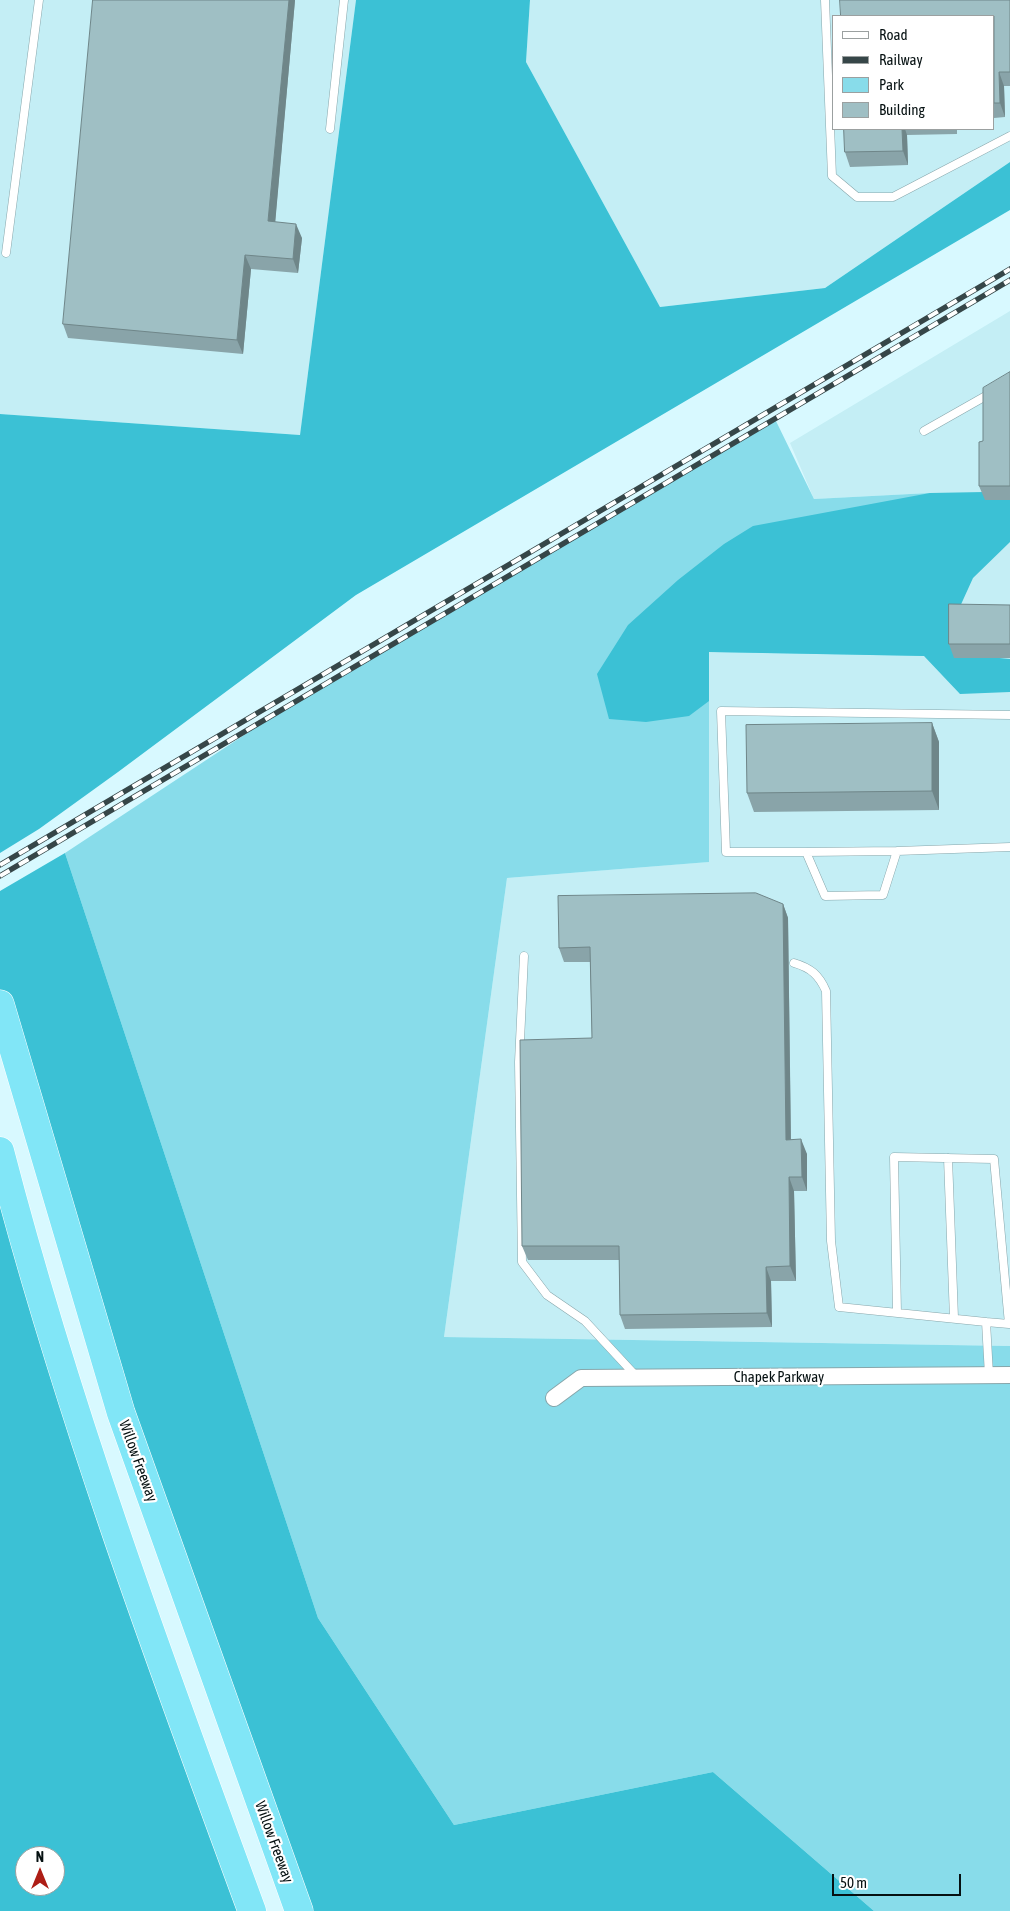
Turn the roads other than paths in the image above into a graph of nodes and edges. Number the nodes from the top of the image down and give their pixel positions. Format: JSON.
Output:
{"nodes":[{"id":1,"x":39,"y":0,"type":"edge"},
{"id":2,"x":344,"y":0,"type":"edge"},
{"id":3,"x":825,"y":0,"type":"edge"},
{"id":4,"x":330,"y":129,"type":"dead end"},
{"id":5,"x":1010,"y":136,"type":"edge"},
{"id":6,"x":6,"y":253,"type":"dead end"},
{"id":7,"x":1001,"y":387,"type":"edge"},
{"id":8,"x":924,"y":431,"type":"dead end"},
{"id":9,"x":1010,"y":715,"type":"edge"},
{"id":10,"x":1010,"y":847,"type":"edge"},
{"id":11,"x":897,"y":851,"type":"junction"},
{"id":12,"x":806,"y":852,"type":"junction"},
{"id":13,"x":524,"y":956,"type":"dead end"},
{"id":14,"x":794,"y":963,"type":"dead end"},
{"id":15,"x":0,"y":1004,"type":"edge"},
{"id":16,"x":0,"y":1151,"type":"edge"},
{"id":17,"x":948,"y":1158,"type":"junction"},
{"id":18,"x":897,"y":1313,"type":"junction"},
{"id":19,"x":954,"y":1318,"type":"junction"},
{"id":20,"x":986,"y":1322,"type":"junction"},
{"id":21,"x":989,"y":1375,"type":"junction"},
{"id":22,"x":1010,"y":1375,"type":"edge"},
{"id":23,"x":637,"y":1378,"type":"junction"},
{"id":24,"x":554,"y":1398,"type":"dead end"},
{"id":25,"x":252,"y":1911,"type":"edge"},
{"id":26,"x":299,"y":1911,"type":"edge"}],
"edges":[{"from":1,"to":6,"type":"lane"},
{"from":2,"to":4,"type":"lane"},
{"from":3,"to":5,"type":"lane"},
{"from":7,"to":8,"type":"lane"},
{"from":9,"to":12,"type":"lane"},
{"from":10,"to":11,"type":"lane"},
{"from":11,"to":12,"type":"lane"},
{"from":11,"to":12,"type":"lane"},
{"from":13,"to":23,"type":"lane"},
{"from":14,"to":18,"type":"lane"},
{"from":15,"to":26,"type":"highway","name":"Willow Freeway"},
{"from":16,"to":25,"type":"highway"},
{"from":17,"to":18,"type":"lane"},
{"from":17,"to":19,"type":"lane"},
{"from":17,"to":20,"type":"lane"},
{"from":18,"to":19,"type":"lane"},
{"from":19,"to":20,"type":"lane"},
{"from":20,"to":21,"type":"lane"},
{"from":21,"to":22,"type":"street","name":"Chapek Parkway"},
{"from":21,"to":23,"type":"street","name":"Chapek Parkway"},
{"from":23,"to":24,"type":"street","name":"Chapek Parkway"}]}
